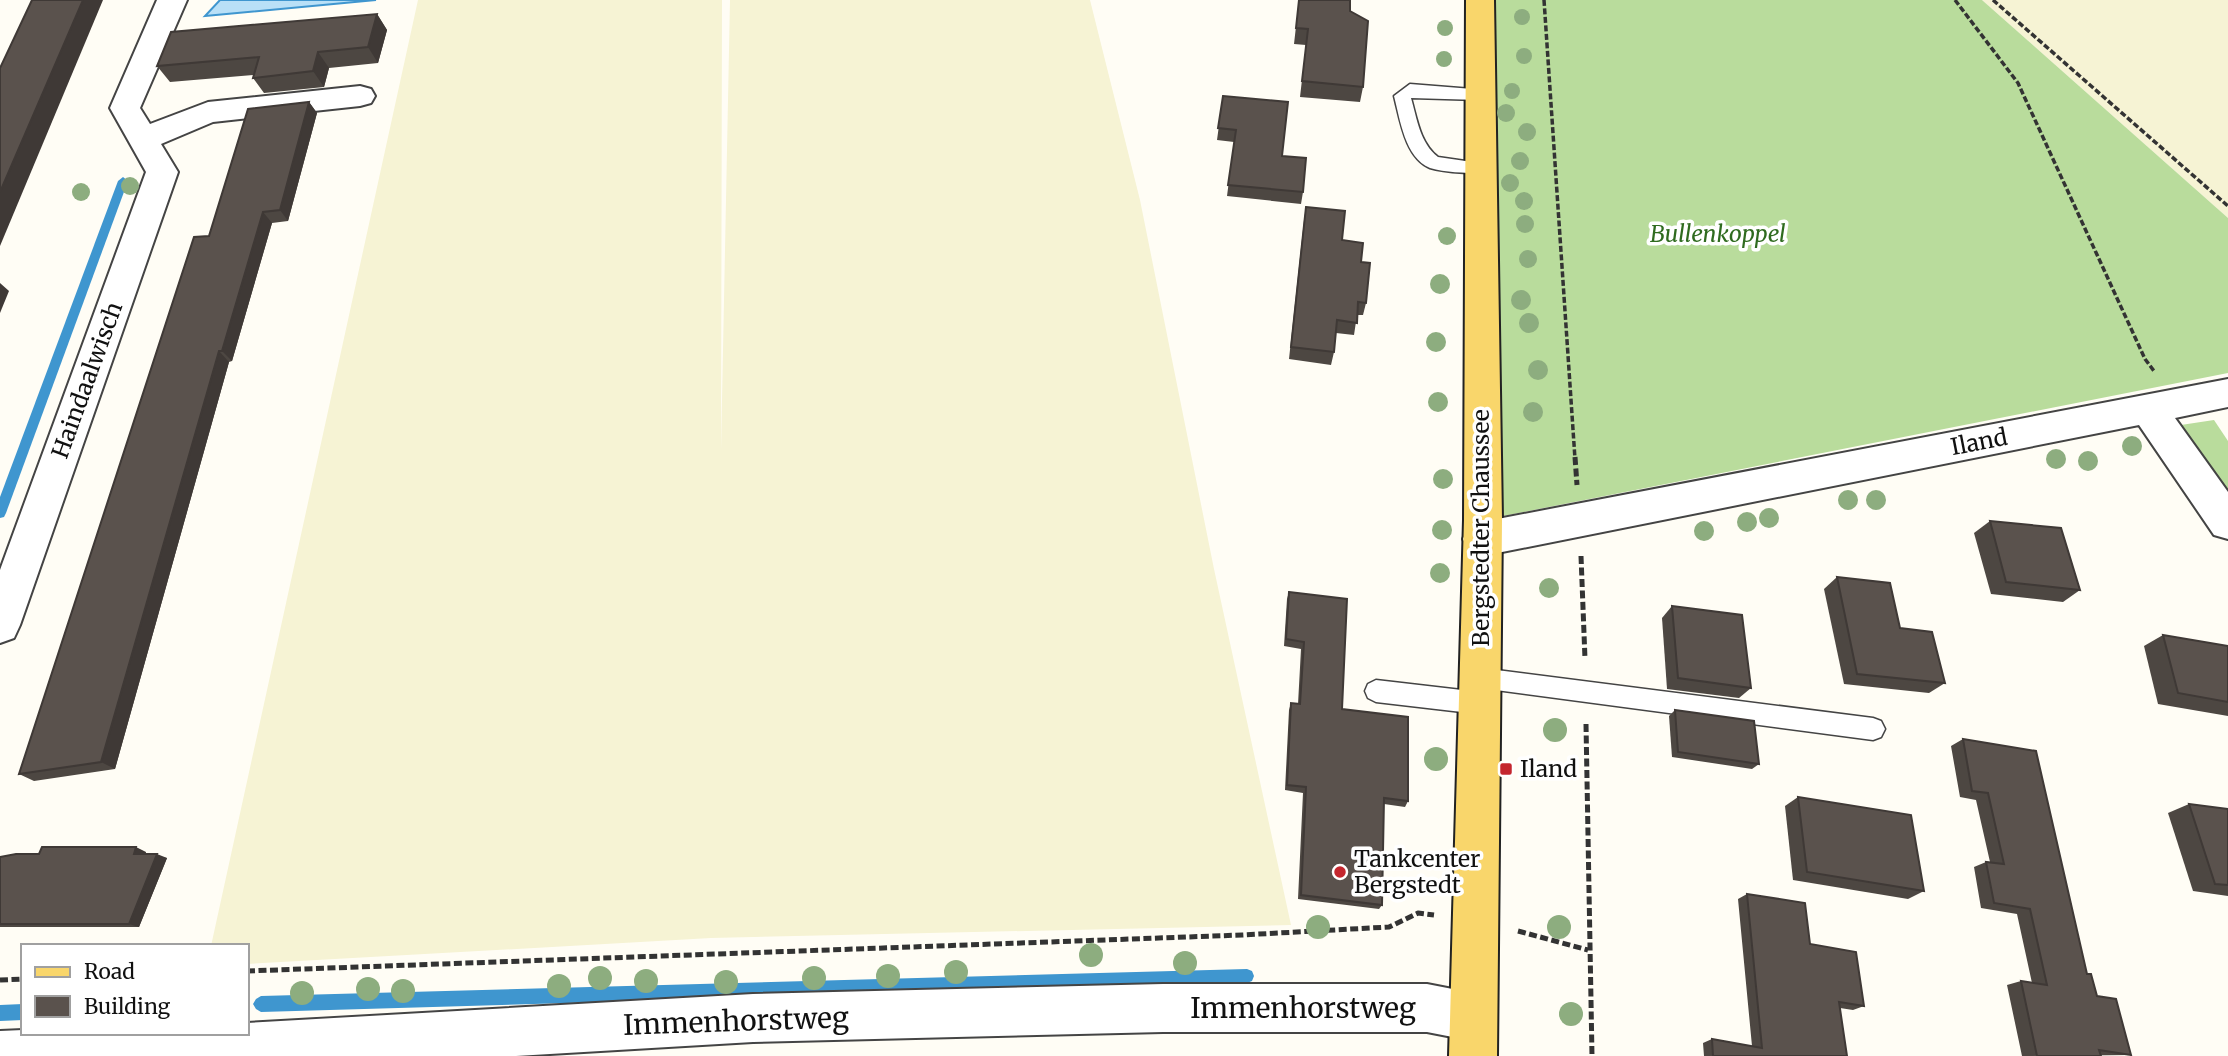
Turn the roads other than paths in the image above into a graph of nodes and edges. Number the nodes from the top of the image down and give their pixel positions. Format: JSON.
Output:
{"nodes":[{"id":1,"x":173,"y":0,"type":"edge"},
{"id":2,"x":1480,"y":0,"type":"edge"},
{"id":3,"x":1479,"y":94,"type":"junction"},
{"id":4,"x":360,"y":96,"type":"dead end"},
{"id":5,"x":143,"y":139,"type":"junction"},
{"id":6,"x":1480,"y":167,"type":"junction"},
{"id":7,"x":2228,"y":393,"type":"edge"},
{"id":8,"x":2163,"y":406,"type":"junction"},
{"id":9,"x":2228,"y":523,"type":"edge"},
{"id":10,"x":1482,"y":539,"type":"junction"},
{"id":11,"x":0,"y":625,"type":"edge"},
{"id":12,"x":1376,"y":691,"type":"dead end"},
{"id":13,"x":1480,"y":691,"type":"junction"},
{"id":14,"x":1872,"y":729,"type":"dead end"},
{"id":15,"x":1473,"y":1036,"type":"edge"},
{"id":16,"x":0,"y":1055,"type":"edge"}],
"edges":[{"from":1,"to":5,"type":"street","name":"Haindaalwisch"},
{"from":2,"to":3,"type":"main road","name":"Bergstedter Chaussee"},
{"from":3,"to":6,"type":"main road","name":"Bergstedter Chaussee"},
{"from":3,"to":6,"type":"lane"},
{"from":4,"to":5,"type":"street"},
{"from":5,"to":11,"type":"street","name":"Haindaalwisch"},
{"from":6,"to":10,"type":"main road","name":"Bergstedter Chaussee"},
{"from":7,"to":8,"type":"street","name":"Iland"},
{"from":8,"to":9,"type":"street"},
{"from":8,"to":10,"type":"street","name":"Iland"},
{"from":10,"to":13,"type":"main road","name":"Bergstedter Chaussee"},
{"from":12,"to":13,"type":"lane"},
{"from":13,"to":14,"type":"lane"},
{"from":13,"to":15,"type":"main road","name":"Bergstedter Chaussee"},
{"from":15,"to":16,"type":"street","name":"Immenhorstweg"}]}
